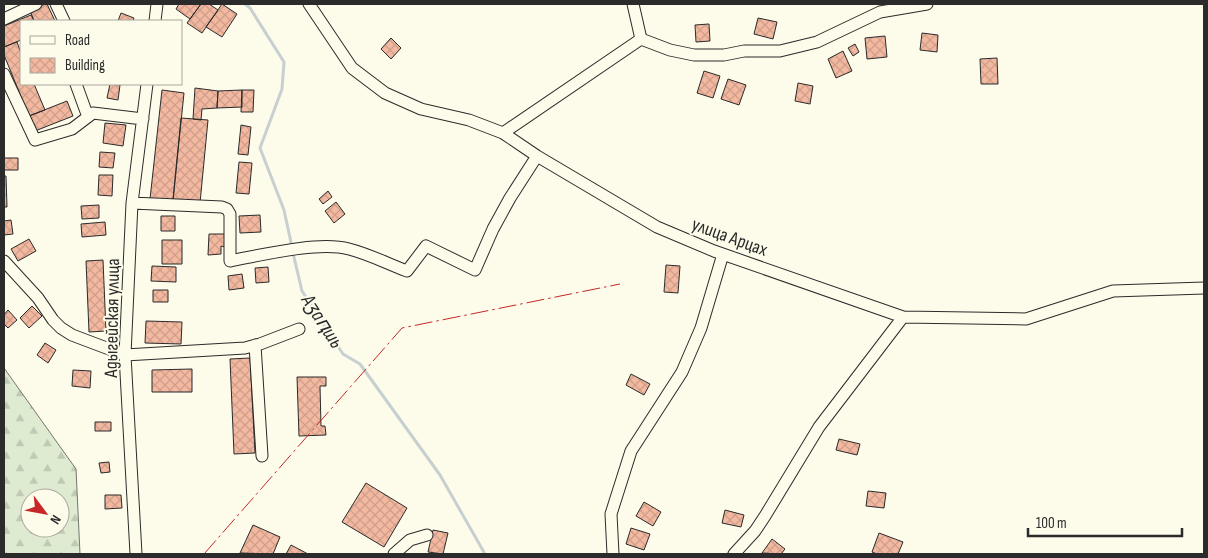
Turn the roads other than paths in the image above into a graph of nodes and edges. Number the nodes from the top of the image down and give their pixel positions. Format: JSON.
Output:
{"nodes":[{"id":1,"x":36,"y":4,"type":"edge"},
{"id":2,"x":56,"y":4,"type":"edge"},
{"id":3,"x":158,"y":4,"type":"edge"},
{"id":4,"x":309,"y":4,"type":"edge"},
{"id":5,"x":633,"y":4,"type":"edge"},
{"id":6,"x":927,"y":4,"type":"edge"},
{"id":7,"x":4,"y":19,"type":"edge"},
{"id":8,"x":64,"y":20,"type":"edge"},
{"id":9,"x":155,"y":20,"type":"edge"},
{"id":10,"x":641,"y":39,"type":"junction"},
{"id":11,"x":4,"y":74,"type":"edge"},
{"id":12,"x":76,"y":85,"type":"edge"},
{"id":13,"x":147,"y":85,"type":"edge"},
{"id":14,"x":88,"y":117,"type":"junction"},
{"id":15,"x":143,"y":119,"type":"junction"},
{"id":16,"x":503,"y":133,"type":"junction"},
{"id":17,"x":537,"y":156,"type":"junction"},
{"id":18,"x":132,"y":203,"type":"junction"},
{"id":19,"x":723,"y":254,"type":"junction"},
{"id":20,"x":4,"y":261,"type":"edge"},
{"id":21,"x":1204,"y":288,"type":"edge"},
{"id":22,"x":903,"y":318,"type":"junction"},
{"id":23,"x":299,"y":329,"type":"dead end"},
{"id":24,"x":255,"y":345,"type":"junction"},
{"id":25,"x":126,"y":355,"type":"junction"},
{"id":26,"x":262,"y":456,"type":"dead end"},
{"id":27,"x":427,"y":534,"type":"dead end"},
{"id":28,"x":134,"y":553,"type":"edge"},
{"id":29,"x":394,"y":554,"type":"edge"},
{"id":30,"x":613,"y":554,"type":"edge"},
{"id":31,"x":734,"y":554,"type":"edge"}],
"edges":[{"from":1,"to":7,"type":"street"},
{"from":2,"to":8,"type":"street"},
{"from":3,"to":9,"type":"street"},
{"from":4,"to":16,"type":"street","name":"улица Арцах"},
{"from":5,"to":10,"type":"street"},
{"from":6,"to":10,"type":"street"},
{"from":10,"to":16,"type":"street"},
{"from":11,"to":14,"type":"street"},
{"from":12,"to":14,"type":"street"},
{"from":13,"to":15,"type":"street","name":"Адыгейская улица"},
{"from":14,"to":15,"type":"street"},
{"from":15,"to":18,"type":"street","name":"Адыгейская улица"},
{"from":16,"to":17,"type":"street","name":"улица Арцах"},
{"from":17,"to":18,"type":"street"},
{"from":17,"to":19,"type":"street","name":"улица Арцах"},
{"from":18,"to":25,"type":"street","name":"Адыгейская улица"},
{"from":19,"to":22,"type":"street","name":"улица Арцах"},
{"from":19,"to":30,"type":"street"},
{"from":20,"to":25,"type":"street"},
{"from":21,"to":22,"type":"street","name":"улица Арцах"},
{"from":22,"to":31,"type":"street"},
{"from":23,"to":24,"type":"street"},
{"from":24,"to":25,"type":"street"},
{"from":24,"to":26,"type":"street"},
{"from":25,"to":28,"type":"street","name":"Адыгейская улица"},
{"from":27,"to":29,"type":"street"}]}
